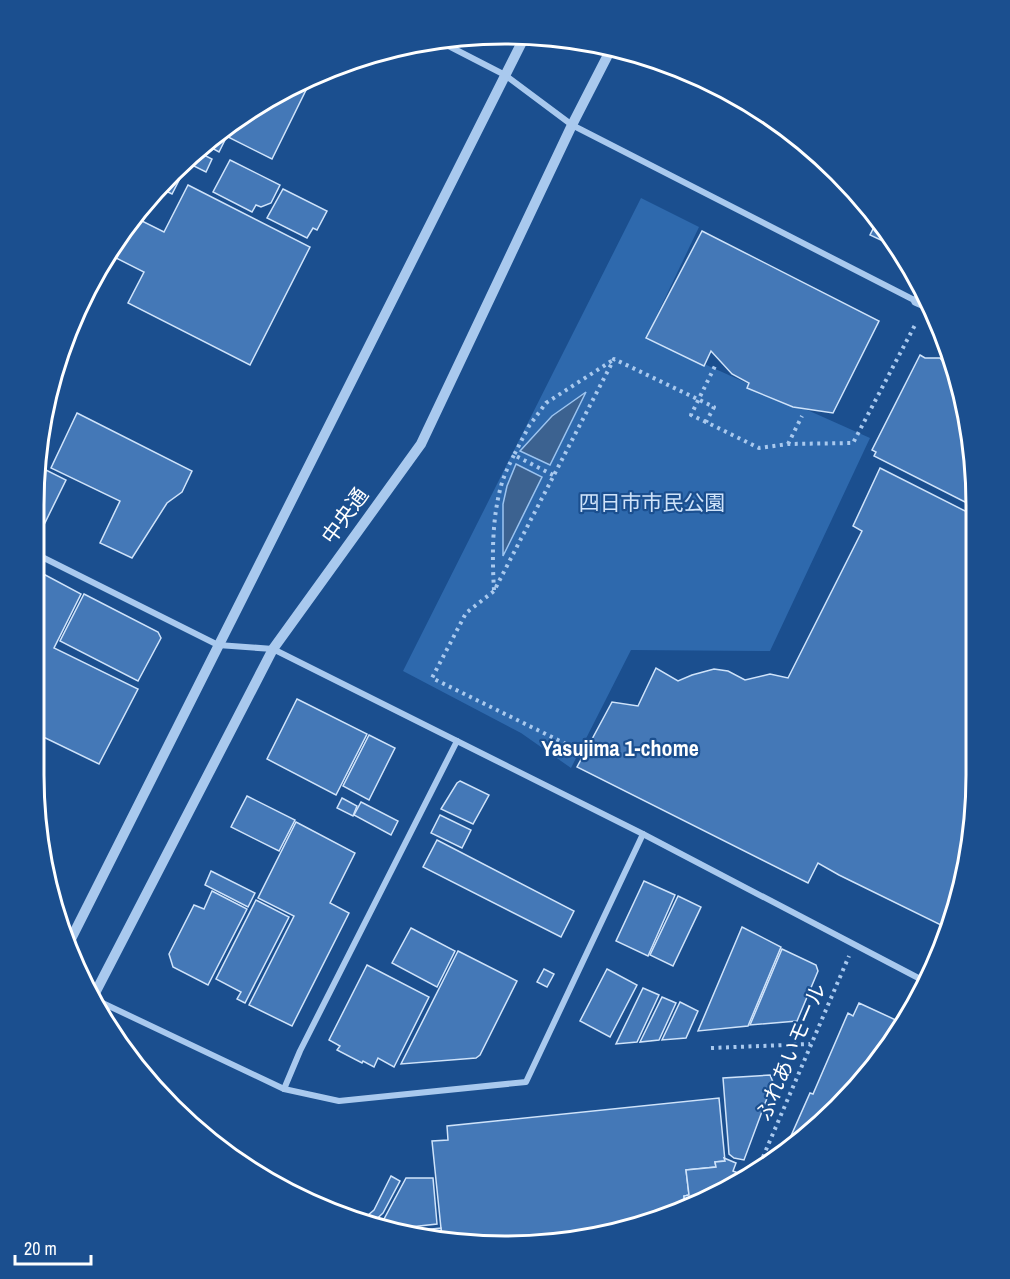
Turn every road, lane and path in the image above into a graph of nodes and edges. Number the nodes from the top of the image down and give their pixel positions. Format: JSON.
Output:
{"nodes":[{"id":1,"x":521,"y":44,"type":"edge"},
{"id":2,"x":450,"y":47,"type":"edge"},
{"id":3,"x":608,"y":55,"type":"edge"},
{"id":4,"x":505,"y":75,"type":"junction"},
{"id":5,"x":572,"y":126,"type":"junction"},
{"id":6,"x":917,"y":298,"type":"edge"},
{"id":7,"x":916,"y":301,"type":"junction"},
{"id":8,"x":920,"y":303,"type":"edge"},
{"id":9,"x":915,"y":325,"type":"dead end"},
{"id":10,"x":614,"y":359,"type":"junction"},
{"id":11,"x":715,"y":366,"type":"dead end"},
{"id":12,"x":699,"y":399,"type":"junction"},
{"id":13,"x":802,"y":416,"type":"dead end"},
{"id":14,"x":706,"y":422,"type":"junction"},
{"id":15,"x":788,"y":444,"type":"junction"},
{"id":16,"x":514,"y":455,"type":"junction"},
{"id":17,"x":553,"y":475,"type":"junction"},
{"id":18,"x":44,"y":558,"type":"edge"},
{"id":19,"x":494,"y":591,"type":"junction"},
{"id":20,"x":218,"y":645,"type":"junction"},
{"id":21,"x":273,"y":648,"type":"junction"},
{"id":22,"x":457,"y":741,"type":"junction"},
{"id":23,"x":566,"y":744,"type":"dead end"},
{"id":24,"x":644,"y":834,"type":"junction"},
{"id":25,"x":73,"y":935,"type":"edge"},
{"id":26,"x":854,"y":944,"type":"junction"},
{"id":27,"x":919,"y":978,"type":"edge"},
{"id":28,"x":97,"y":989,"type":"edge"},
{"id":29,"x":104,"y":1004,"type":"edge"},
{"id":30,"x":810,"y":1044,"type":"junction"},
{"id":31,"x":711,"y":1048,"type":"dead end"},
{"id":32,"x":284,"y":1089,"type":"junction"},
{"id":33,"x":763,"y":1157,"type":"edge"}],
"edges":[{"from":1,"to":4,"type":"street"},
{"from":2,"to":4,"type":"street"},
{"from":3,"to":5,"type":"street","name":"中央通"},
{"from":4,"to":5,"type":"street"},
{"from":4,"to":20,"type":"street"},
{"from":5,"to":7,"type":"street"},
{"from":5,"to":21,"type":"street","name":"中央通"},
{"from":6,"to":7,"type":"street"},
{"from":7,"to":8,"type":"street"},
{"from":9,"to":15,"type":"path"},
{"from":10,"to":12,"type":"path"},
{"from":10,"to":16,"type":"path"},
{"from":10,"to":17,"type":"path"},
{"from":11,"to":12,"type":"path"},
{"from":12,"to":14,"type":"path"},
{"from":12,"to":14,"type":"path"},
{"from":13,"to":15,"type":"path"},
{"from":14,"to":15,"type":"path"},
{"from":16,"to":17,"type":"path"},
{"from":16,"to":19,"type":"path"},
{"from":17,"to":19,"type":"path"},
{"from":18,"to":20,"type":"street"},
{"from":19,"to":23,"type":"path"},
{"from":20,"to":21,"type":"street"},
{"from":20,"to":25,"type":"street"},
{"from":21,"to":22,"type":"street"},
{"from":21,"to":28,"type":"street","name":"中央通"},
{"from":22,"to":24,"type":"street"},
{"from":22,"to":32,"type":"street"},
{"from":24,"to":26,"type":"street"},
{"from":24,"to":32,"type":"street"},
{"from":26,"to":27,"type":"street"},
{"from":26,"to":30,"type":"path","name":"ふれあいモール"},
{"from":29,"to":32,"type":"street"},
{"from":30,"to":31,"type":"path"},
{"from":30,"to":33,"type":"path","name":"ふれあいモール"}]}
